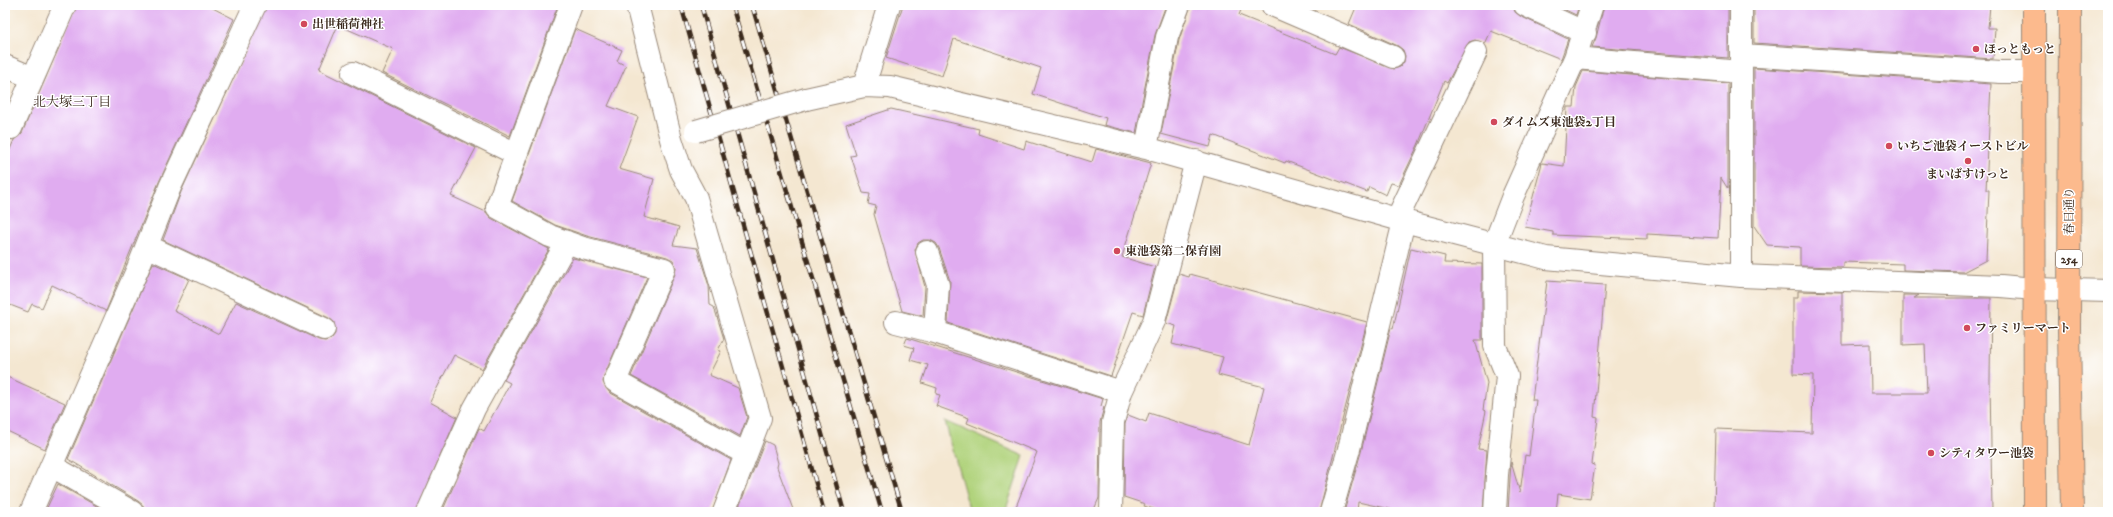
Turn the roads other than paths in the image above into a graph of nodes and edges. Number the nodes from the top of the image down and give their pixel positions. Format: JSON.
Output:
{"nodes":[{"id":1,"x":65,"y":5,"type":"edge"},
{"id":2,"x":571,"y":5,"type":"edge"},
{"id":3,"x":637,"y":5,"type":"edge"},
{"id":4,"x":889,"y":5,"type":"edge"},
{"id":5,"x":1179,"y":5,"type":"edge"},
{"id":6,"x":1272,"y":5,"type":"edge"},
{"id":7,"x":1525,"y":5,"type":"edge"},
{"id":8,"x":1592,"y":5,"type":"edge"},
{"id":9,"x":1741,"y":5,"type":"edge"},
{"id":10,"x":2034,"y":5,"type":"edge"},
{"id":11,"x":2070,"y":5,"type":"edge"},
{"id":12,"x":249,"y":7,"type":"edge"},
{"id":13,"x":1585,"y":32,"type":"junction"},
{"id":14,"x":1476,"y":52,"type":"dead end"},
{"id":15,"x":1393,"y":57,"type":"dead end"},
{"id":16,"x":1575,"y":58,"type":"junction"},
{"id":17,"x":1742,"y":64,"type":"junction"},
{"id":18,"x":5,"y":66,"type":"edge"},
{"id":19,"x":354,"y":72,"type":"dead end"},
{"id":20,"x":2034,"y":72,"type":"junction"},
{"id":21,"x":33,"y":78,"type":"junction"},
{"id":22,"x":856,"y":87,"type":"junction"},
{"id":23,"x":5,"y":125,"type":"edge"},
{"id":24,"x":671,"y":139,"type":"junction"},
{"id":25,"x":1146,"y":148,"type":"junction"},
{"id":26,"x":516,"y":154,"type":"junction"},
{"id":27,"x":1196,"y":161,"type":"junction"},
{"id":28,"x":1401,"y":220,"type":"junction"},
{"id":29,"x":568,"y":242,"type":"junction"},
{"id":30,"x":1494,"y":245,"type":"junction"},
{"id":31,"x":147,"y":246,"type":"junction"},
{"id":32,"x":927,"y":252,"type":"dead end"},
{"id":33,"x":1741,"y":276,"type":"junction"},
{"id":34,"x":2034,"y":289,"type":"junction"},
{"id":35,"x":2069,"y":291,"type":"junction"},
{"id":36,"x":2108,"y":291,"type":"edge"},
{"id":37,"x":896,"y":322,"type":"dead end"},
{"id":38,"x":324,"y":329,"type":"dead end"},
{"id":39,"x":935,"y":332,"type":"junction"},
{"id":40,"x":1121,"y":392,"type":"junction"},
{"id":41,"x":746,"y":454,"type":"junction"},
{"id":42,"x":52,"y":466,"type":"junction"},
{"id":43,"x":31,"y":512,"type":"edge"},
{"id":44,"x":132,"y":512,"type":"edge"},
{"id":45,"x":428,"y":512,"type":"edge"},
{"id":46,"x":724,"y":512,"type":"edge"},
{"id":47,"x":1111,"y":512,"type":"edge"},
{"id":48,"x":1331,"y":512,"type":"edge"},
{"id":49,"x":1495,"y":512,"type":"edge"},
{"id":50,"x":2035,"y":512,"type":"edge"},
{"id":51,"x":2072,"y":512,"type":"edge"}],
"edges":[{"from":1,"to":21,"type":"street"},
{"from":2,"to":26,"type":"street"},
{"from":3,"to":24,"type":"street"},
{"from":4,"to":22,"type":"street"},
{"from":5,"to":25,"type":"street"},
{"from":6,"to":15,"type":"street"},
{"from":7,"to":13,"type":"street"},
{"from":8,"to":13,"type":"street"},
{"from":9,"to":17,"type":"street"},
{"from":10,"to":20,"type":"highway"},
{"from":11,"to":35,"type":"highway","name":"春日通り","number":"254"},
{"from":12,"to":31,"type":"street"},
{"from":13,"to":16,"type":"street"},
{"from":14,"to":28,"type":"street"},
{"from":16,"to":17,"type":"street"},
{"from":16,"to":30,"type":"street"},
{"from":17,"to":20,"type":"street"},
{"from":17,"to":33,"type":"street"},
{"from":18,"to":21,"type":"street"},
{"from":19,"to":26,"type":"street"},
{"from":20,"to":34,"type":"highway"},
{"from":21,"to":23,"type":"street"},
{"from":22,"to":24,"type":"street","bridge":true},
{"from":22,"to":25,"type":"street"},
{"from":24,"to":41,"type":"street"},
{"from":25,"to":27,"type":"street"},
{"from":26,"to":29,"type":"street"},
{"from":27,"to":28,"type":"street"},
{"from":27,"to":40,"type":"street"},
{"from":28,"to":30,"type":"street"},
{"from":28,"to":48,"type":"street"},
{"from":29,"to":41,"type":"street"},
{"from":29,"to":45,"type":"street"},
{"from":30,"to":33,"type":"street"},
{"from":30,"to":49,"type":"street"},
{"from":31,"to":38,"type":"street"},
{"from":31,"to":42,"type":"street"},
{"from":32,"to":39,"type":"street"},
{"from":33,"to":34,"type":"street"},
{"from":34,"to":35,"type":"street"},
{"from":34,"to":50,"type":"highway"},
{"from":35,"to":36,"type":"street"},
{"from":35,"to":51,"type":"highway","name":"春日通り","number":"254"},
{"from":37,"to":39,"type":"street"},
{"from":39,"to":40,"type":"street"},
{"from":40,"to":47,"type":"street"},
{"from":41,"to":46,"type":"street"},
{"from":42,"to":43,"type":"street"},
{"from":42,"to":44,"type":"street"}]}
